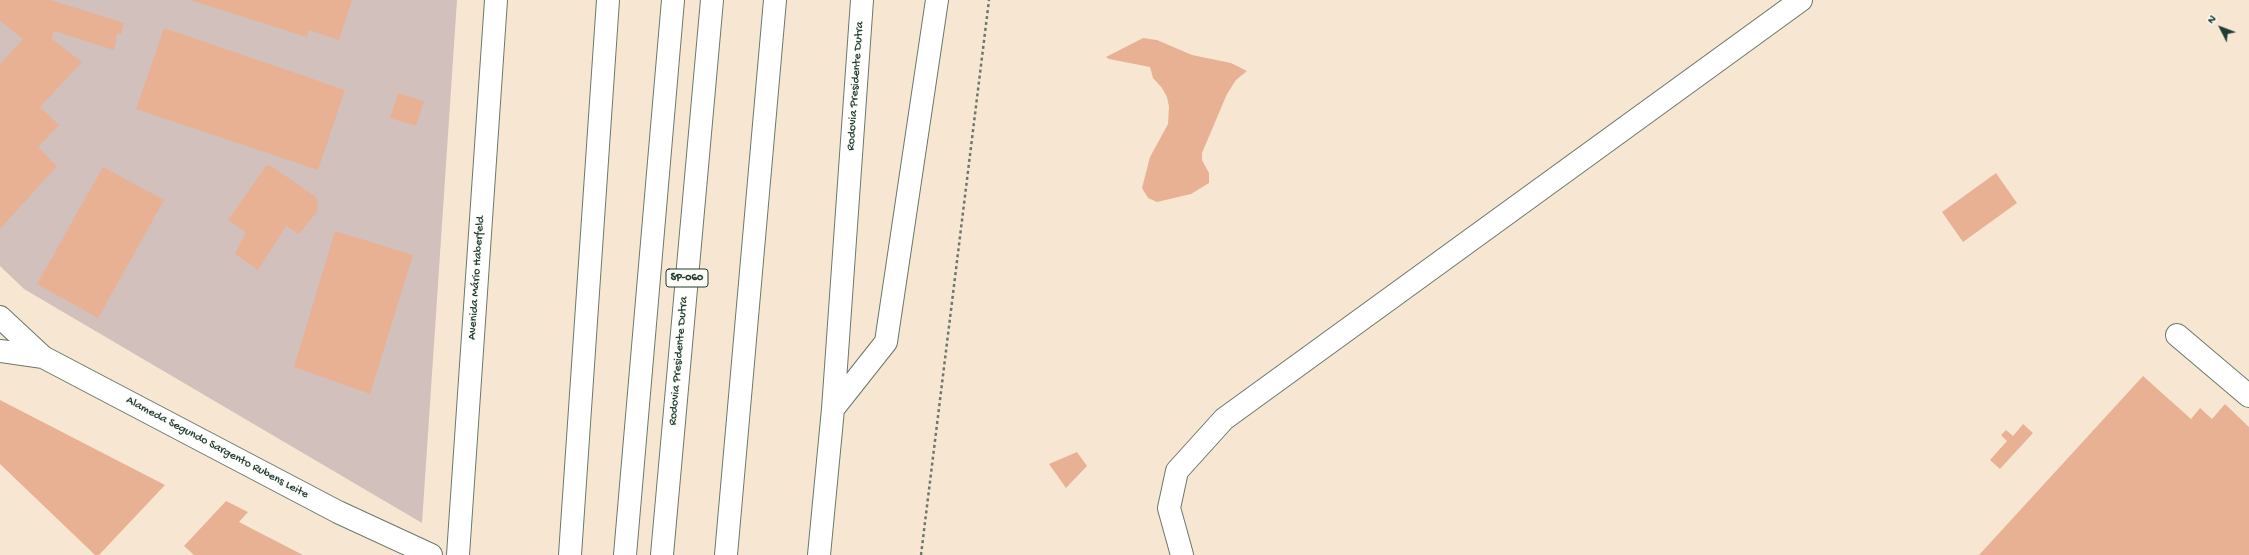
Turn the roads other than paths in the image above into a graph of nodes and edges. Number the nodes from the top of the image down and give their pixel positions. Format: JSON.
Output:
{"nodes":[{"id":1,"x":496,"y":0,"type":"edge"},
{"id":2,"x":608,"y":0,"type":"edge"},
{"id":3,"x":673,"y":0,"type":"edge"},
{"id":4,"x":712,"y":0,"type":"edge"},
{"id":5,"x":775,"y":0,"type":"edge"},
{"id":6,"x":862,"y":0,"type":"edge"},
{"id":7,"x":937,"y":0,"type":"edge"},
{"id":8,"x":1801,"y":0,"type":"edge"},
{"id":9,"x":0,"y":317,"type":"edge"},
{"id":10,"x":2177,"y":335,"type":"dead end"},
{"id":11,"x":0,"y":351,"type":"edge"},
{"id":12,"x":43,"y":357,"type":"junction"},
{"id":13,"x":2249,"y":396,"type":"edge"},
{"id":14,"x":833,"y":409,"type":"junction"},
{"id":15,"x":431,"y":555,"type":"edge"},
{"id":16,"x":458,"y":555,"type":"edge"},
{"id":17,"x":570,"y":555,"type":"edge"},
{"id":18,"x":625,"y":555,"type":"edge"},
{"id":19,"x":662,"y":555,"type":"edge"},
{"id":20,"x":726,"y":555,"type":"edge"},
{"id":21,"x":819,"y":555,"type":"edge"},
{"id":22,"x":1182,"y":555,"type":"edge"}],
"edges":[{"from":1,"to":16,"type":"main road","name":"Avenida Mário Haberfeld"},
{"from":2,"to":17,"type":"main road"},
{"from":3,"to":18,"type":"main road"},
{"from":4,"to":19,"type":"main road","name":"Rodovia Presidente Dutra","number":"SP-060"},
{"from":5,"to":20,"type":"main road"},
{"from":6,"to":14,"type":"main road","name":"Rodovia Presidente Dutra"},
{"from":7,"to":14,"type":"main road"},
{"from":8,"to":22,"type":"main road"},
{"from":9,"to":12,"type":"main road"},
{"from":10,"to":13,"type":"main road"},
{"from":11,"to":12,"type":"main road","name":"Alameda Segundo Sargento Rubens Leite"},
{"from":12,"to":15,"type":"main road","name":"Alameda Segundo Sargento Rubens Leite"},
{"from":14,"to":21,"type":"main road","name":"Rodovia Presidente Dutra"}]}
